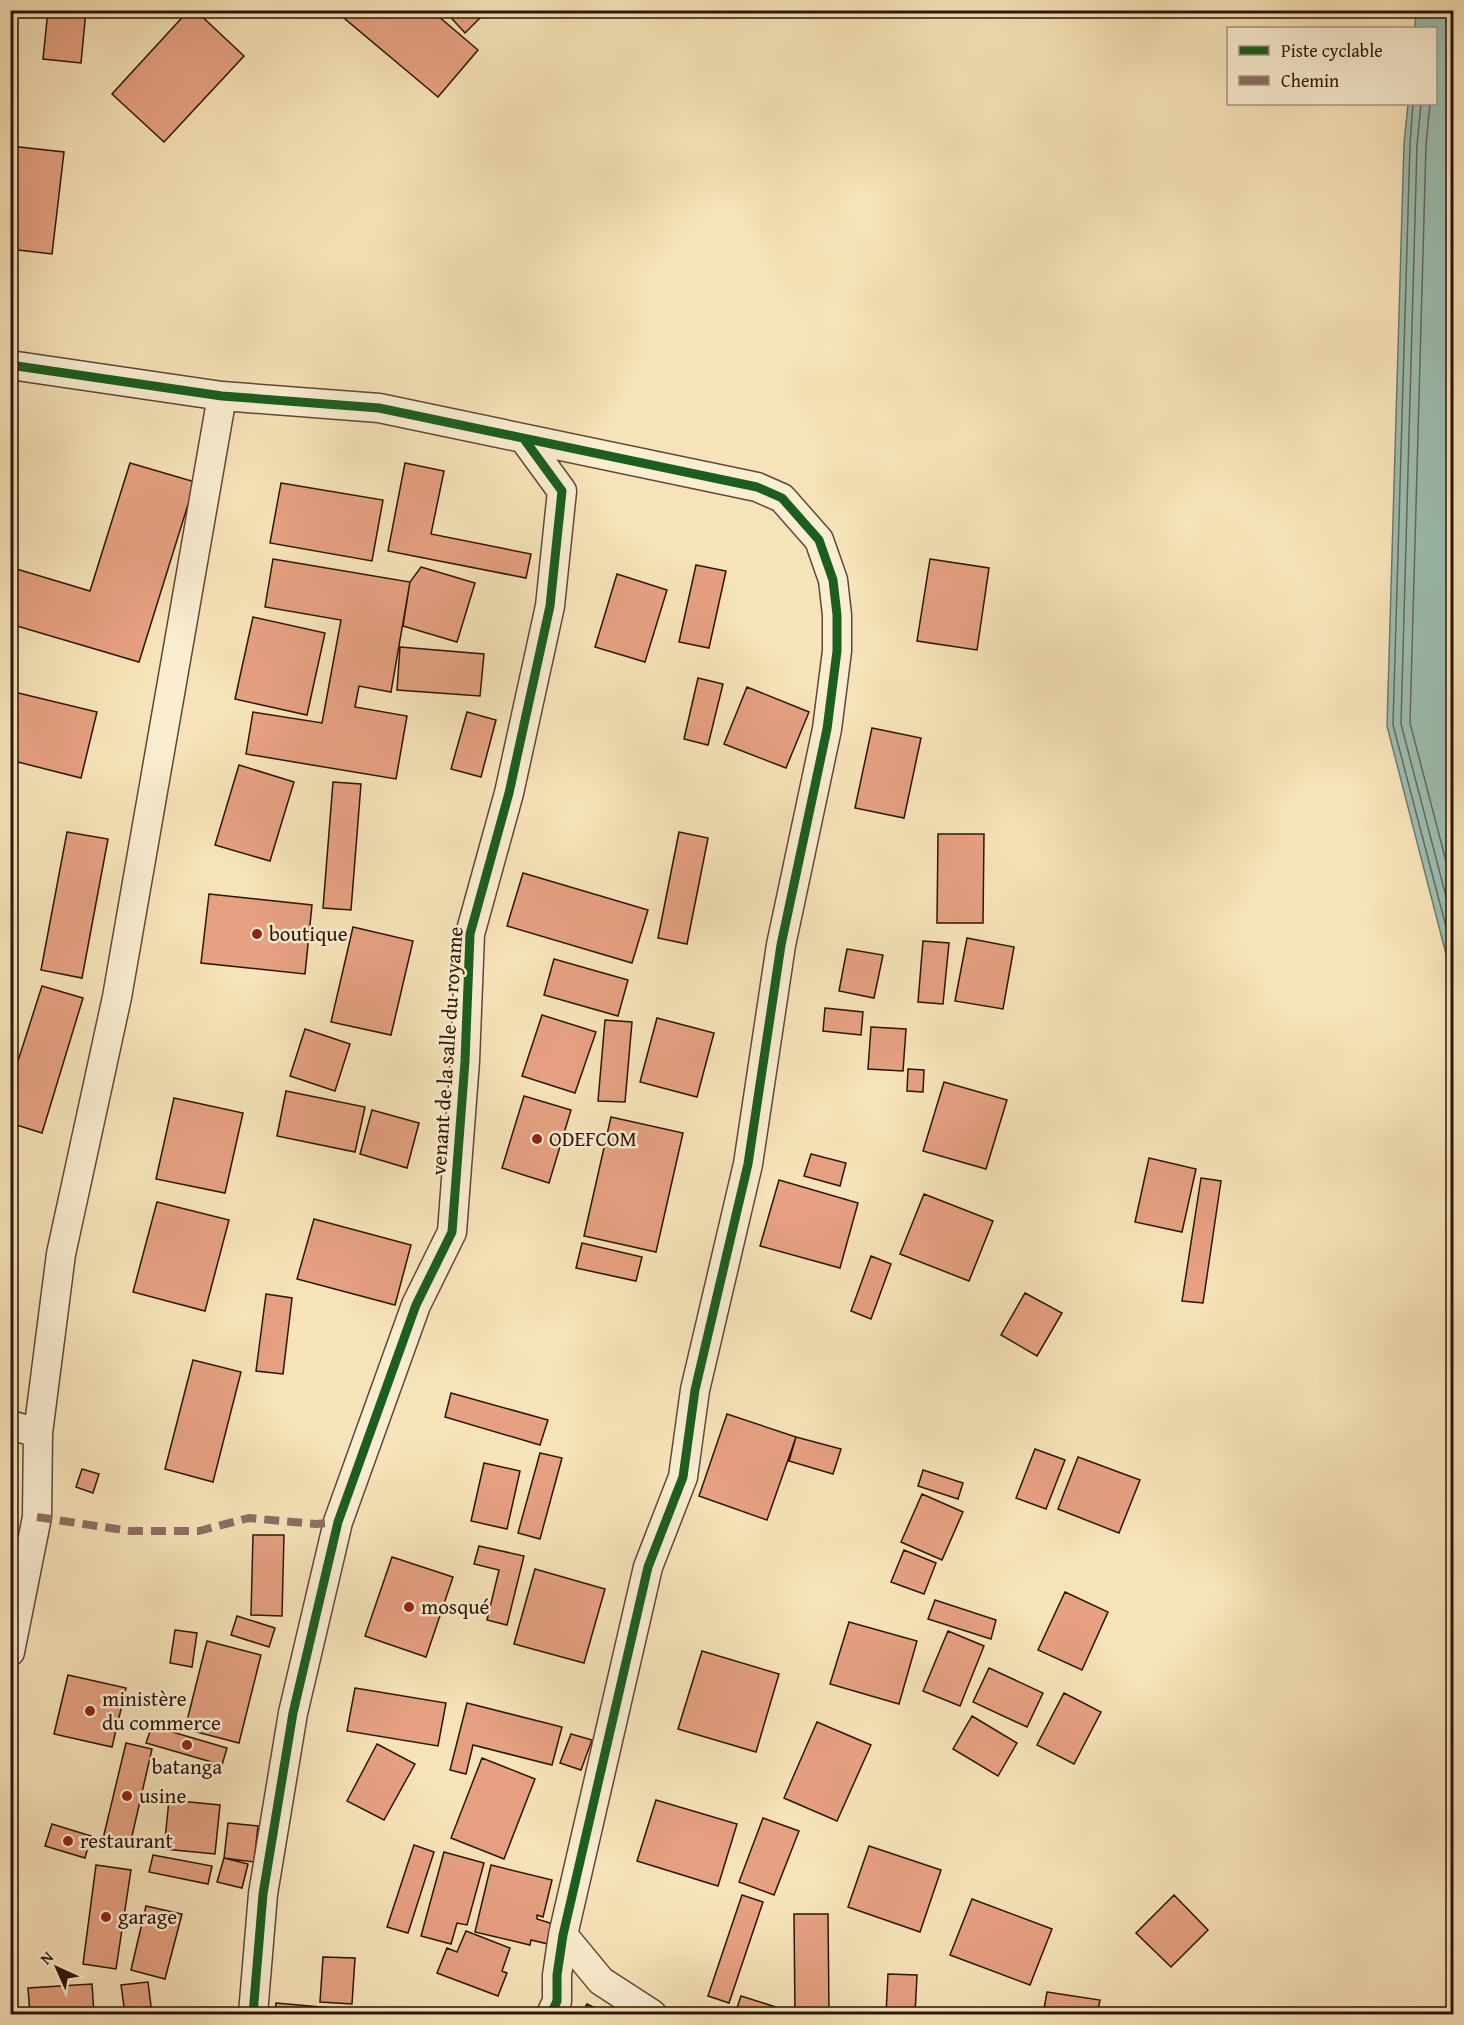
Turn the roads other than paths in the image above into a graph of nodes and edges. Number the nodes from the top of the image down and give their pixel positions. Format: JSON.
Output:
{"nodes":[{"id":1,"x":10,"y":365,"type":"edge"},
{"id":2,"x":222,"y":396,"type":"junction"},
{"id":3,"x":525,"y":439,"type":"junction"},
{"id":4,"x":10,"y":1425,"type":"edge"},
{"id":5,"x":38,"y":1433,"type":"junction"},
{"id":6,"x":10,"y":1652,"type":"edge"},
{"id":7,"x":563,"y":1935,"type":"junction"},
{"id":8,"x":253,"y":2014,"type":"edge"},
{"id":9,"x":551,"y":2014,"type":"edge"},
{"id":10,"x":652,"y":2014,"type":"edge"}],
"edges":[{"from":1,"to":2,"type":"street"},
{"from":2,"to":3,"type":"street"},
{"from":2,"to":5,"type":"street"},
{"from":3,"to":7,"type":"street"},
{"from":3,"to":8,"type":"street","name":"venant de la salle du royame"},
{"from":4,"to":5,"type":"street"},
{"from":5,"to":6,"type":"street"},
{"from":7,"to":9,"type":"street"},
{"from":7,"to":10,"type":"street"}]}
